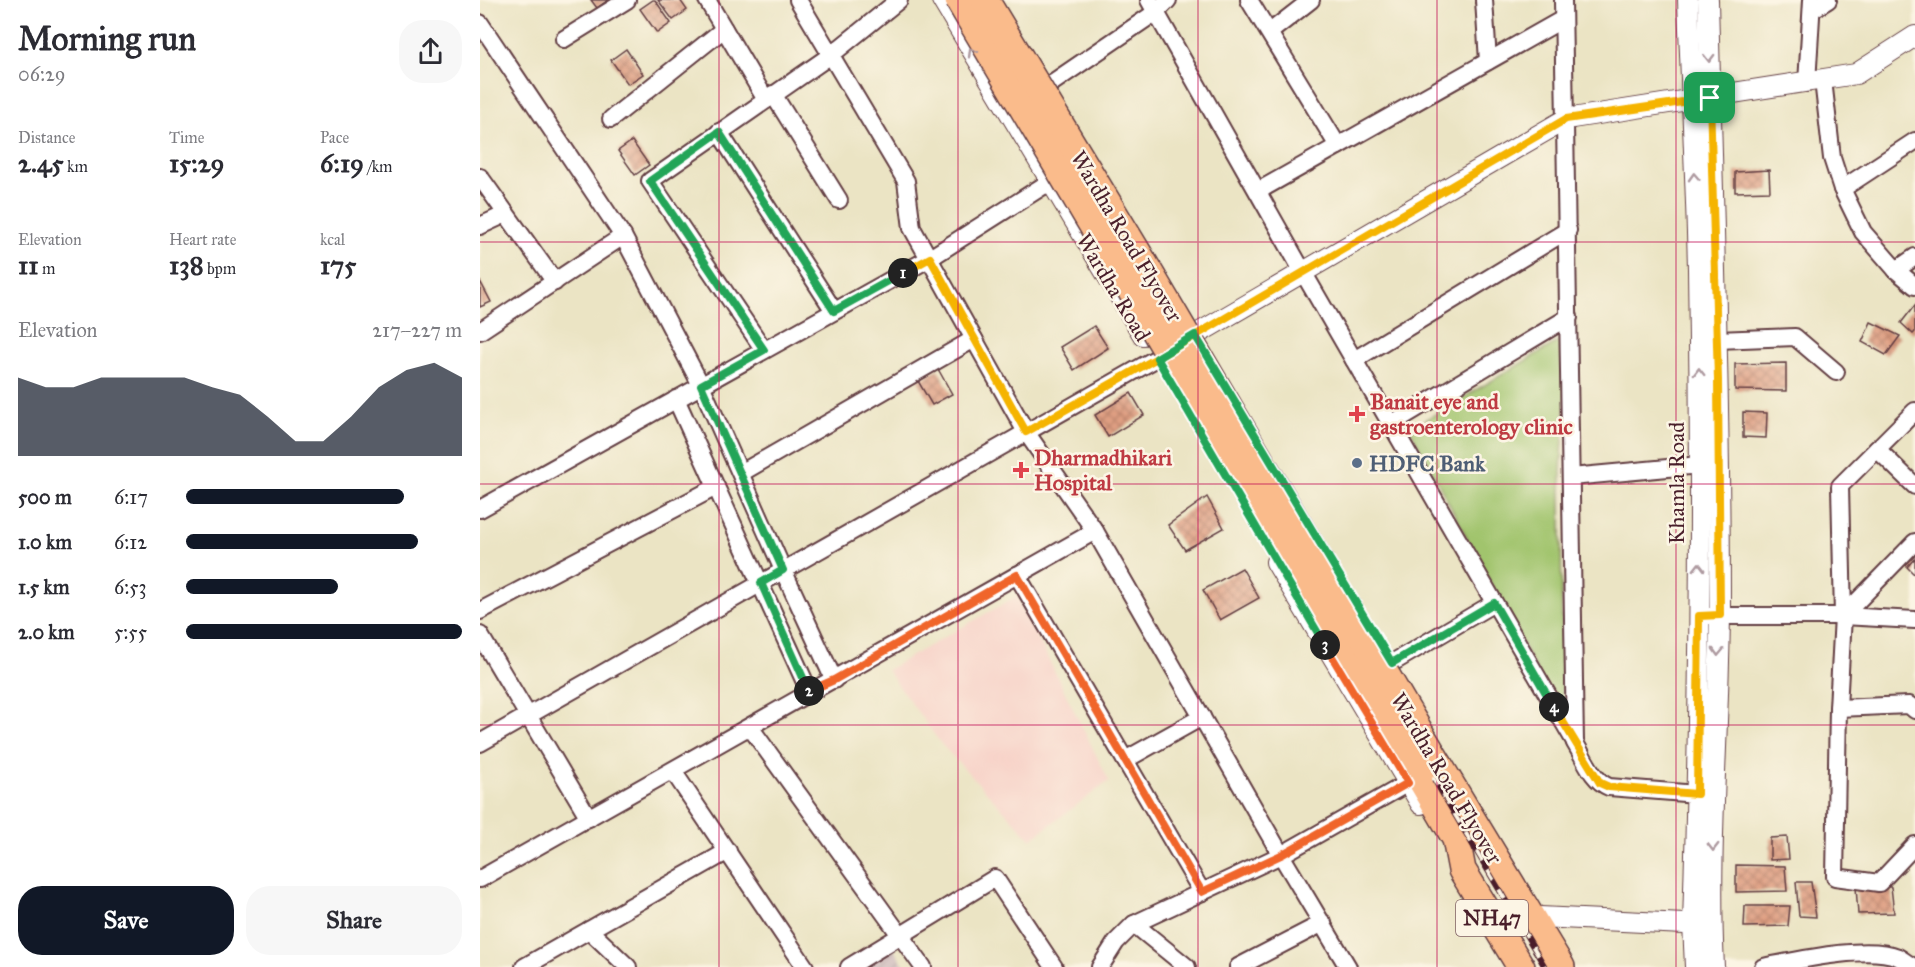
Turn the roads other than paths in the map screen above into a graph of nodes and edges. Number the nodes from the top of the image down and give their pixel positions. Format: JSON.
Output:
{"nodes":[{"id":1,"x":627,"y":0,"type":"edge"},
{"id":2,"x":707,"y":0,"type":"edge"},
{"id":3,"x":798,"y":0,"type":"edge"},
{"id":4,"x":899,"y":0,"type":"edge"},
{"id":5,"x":942,"y":0,"type":"edge"},
{"id":6,"x":958,"y":0,"type":"edge"},
{"id":7,"x":986,"y":0,"type":"edge"},
{"id":8,"x":1000,"y":0,"type":"edge"},
{"id":9,"x":1168,"y":0,"type":"edge"},
{"id":10,"x":1249,"y":0,"type":"edge"},
{"id":11,"x":1311,"y":0,"type":"edge"},
{"id":12,"x":1484,"y":0,"type":"edge"},
{"id":13,"x":1563,"y":0,"type":"edge"},
{"id":14,"x":1688,"y":0,"type":"edge"},
{"id":15,"x":1708,"y":0,"type":"edge"},
{"id":16,"x":1828,"y":0,"type":"edge"},
{"id":17,"x":1812,"y":5,"type":"edge"},
{"id":18,"x":1152,"y":6,"type":"edge"},
{"id":19,"x":1563,"y":19,"type":"junction"},
{"id":20,"x":480,"y":23,"type":"edge"},
{"id":21,"x":724,"y":29,"type":"junction"},
{"id":22,"x":1270,"y":32,"type":"junction"},
{"id":23,"x":1915,"y":36,"type":"edge"},
{"id":24,"x":564,"y":39,"type":"dead end"},
{"id":25,"x":831,"y":55,"type":"junction"},
{"id":26,"x":1488,"y":61,"type":"junction"},
{"id":27,"x":1815,"y":82,"type":"junction"},
{"id":28,"x":1049,"y":85,"type":"junction"},
{"id":29,"x":769,"y":97,"type":"junction"},
{"id":30,"x":1701,"y":99,"type":"junction"},
{"id":31,"x":611,"y":119,"type":"dead end"},
{"id":32,"x":1566,"y":119,"type":"junction"},
{"id":33,"x":719,"y":132,"type":"junction"},
{"id":34,"x":1915,"y":141,"type":"edge"},
{"id":35,"x":1338,"y":146,"type":"junction"},
{"id":36,"x":480,"y":177,"type":"edge"},
{"id":37,"x":1051,"y":181,"type":"junction"},
{"id":38,"x":1842,"y":189,"type":"junction"},
{"id":39,"x":1258,"y":191,"type":"junction"},
{"id":40,"x":839,"y":200,"type":"dead end"},
{"id":41,"x":506,"y":214,"type":"junction"},
{"id":42,"x":480,"y":226,"type":"edge"},
{"id":43,"x":1568,"y":230,"type":"junction"},
{"id":44,"x":623,"y":236,"type":"junction"},
{"id":45,"x":1915,"y":257,"type":"edge"},
{"id":46,"x":930,"y":258,"type":"junction"},
{"id":47,"x":1896,"y":270,"type":"junction"},
{"id":48,"x":1303,"y":273,"type":"junction"},
{"id":49,"x":555,"y":282,"type":"junction"},
{"id":50,"x":1915,"y":286,"type":"edge"},
{"id":51,"x":834,"y":311,"type":"junction"},
{"id":52,"x":1569,"y":317,"type":"junction"},
{"id":53,"x":480,"y":331,"type":"edge"},
{"id":54,"x":1195,"y":335,"type":"junction"},
{"id":55,"x":974,"y":339,"type":"junction"},
{"id":56,"x":1717,"y":340,"type":"junction"},
{"id":57,"x":764,"y":350,"type":"junction"},
{"id":58,"x":1157,"y":358,"type":"junction"},
{"id":59,"x":1354,"y":360,"type":"junction"},
{"id":60,"x":1836,"y":372,"type":"dead end"},
{"id":61,"x":699,"y":386,"type":"junction"},
{"id":62,"x":678,"y":398,"type":"junction"},
{"id":63,"x":1915,"y":411,"type":"edge"},
{"id":64,"x":1391,"y":424,"type":"junction"},
{"id":65,"x":1026,"y":432,"type":"junction"},
{"id":66,"x":1877,"y":449,"type":"junction"},
{"id":67,"x":1700,"y":465,"type":"junction"},
{"id":68,"x":741,"y":473,"type":"junction"},
{"id":69,"x":1571,"y":477,"type":"junction"},
{"id":70,"x":716,"y":486,"type":"junction"},
{"id":71,"x":1915,"y":486,"type":"edge"},
{"id":72,"x":480,"y":509,"type":"edge"},
{"id":73,"x":1095,"y":531,"type":"junction"},
{"id":74,"x":1915,"y":542,"type":"edge"},
{"id":75,"x":781,"y":572,"type":"junction"},
{"id":76,"x":1017,"y":575,"type":"junction"},
{"id":77,"x":762,"y":582,"type":"junction"},
{"id":78,"x":1494,"y":603,"type":"junction"},
{"id":79,"x":480,"y":611,"type":"edge"},
{"id":80,"x":1720,"y":615,"type":"junction"},
{"id":81,"x":1699,"y":616,"type":"junction"},
{"id":82,"x":1843,"y":616,"type":"junction"},
{"id":83,"x":1915,"y":620,"type":"edge"},
{"id":84,"x":480,"y":635,"type":"edge"},
{"id":85,"x":1392,"y":663,"type":"junction"},
{"id":86,"x":834,"y":680,"type":"junction"},
{"id":87,"x":810,"y":691,"type":"junction"},
{"id":88,"x":1913,"y":703,"type":"edge"},
{"id":89,"x":1838,"y":708,"type":"junction"},
{"id":90,"x":528,"y":716,"type":"junction"},
{"id":91,"x":1202,"y":717,"type":"junction"},
{"id":92,"x":750,"y":728,"type":"junction"},
{"id":93,"x":480,"y":743,"type":"edge"},
{"id":94,"x":1575,"y":743,"type":"junction"},
{"id":95,"x":1125,"y":760,"type":"junction"},
{"id":96,"x":673,"y":771,"type":"junction"},
{"id":97,"x":1408,"y":783,"type":"junction"},
{"id":98,"x":1697,"y":794,"type":"junction"},
{"id":99,"x":589,"y":818,"type":"junction"},
{"id":100,"x":1915,"y":845,"type":"edge"},
{"id":101,"x":728,"y":851,"type":"junction"},
{"id":102,"x":1281,"y":855,"type":"junction"},
{"id":103,"x":1462,"y":870,"type":"junction"},
{"id":104,"x":480,"y":879,"type":"edge"},
{"id":105,"x":1202,"y":892,"type":"junction"},
{"id":106,"x":1540,"y":917,"type":"junction"},
{"id":107,"x":1323,"y":923,"type":"junction"},
{"id":108,"x":1134,"y":924,"type":"junction"},
{"id":109,"x":1703,"y":925,"type":"junction"},
{"id":110,"x":589,"y":930,"type":"junction"},
{"id":111,"x":900,"y":935,"type":"junction"},
{"id":112,"x":1560,"y":962,"type":"edge"},
{"id":113,"x":622,"y":965,"type":"edge"},
{"id":114,"x":524,"y":967,"type":"edge"},
{"id":115,"x":806,"y":967,"type":"edge"},
{"id":116,"x":849,"y":967,"type":"edge"},
{"id":117,"x":923,"y":967,"type":"edge"},
{"id":118,"x":1054,"y":967,"type":"edge"},
{"id":119,"x":1100,"y":967,"type":"edge"},
{"id":120,"x":1187,"y":967,"type":"edge"},
{"id":121,"x":1238,"y":967,"type":"edge"},
{"id":122,"x":1348,"y":967,"type":"edge"},
{"id":123,"x":1521,"y":967,"type":"edge"},
{"id":124,"x":1695,"y":967,"type":"edge"},
{"id":125,"x":1714,"y":967,"type":"edge"},
{"id":126,"x":1762,"y":967,"type":"edge"},
{"id":127,"x":1914,"y":967,"type":"edge"}],
"edges":[{"from":1,"to":24,"type":"street"},
{"from":2,"to":21,"type":"street"},
{"from":3,"to":25,"type":"street"},
{"from":4,"to":25,"type":"street"},
{"from":37,"to":5,"type":"street","name":"Wardha Road","number":"NH47","one_way":true},
{"from":6,"to":103,"type":"highway","name":"Wardha Road Flyover","bridge":true},
{"from":7,"to":112,"type":"highway","name":"Wardha Road Flyover","bridge":true},
{"from":8,"to":28,"type":"street","name":"Wardha Road","number":"NH47"},
{"from":9,"to":18,"type":"street"},
{"from":10,"to":22,"type":"street"},
{"from":11,"to":22,"type":"street"},
{"from":12,"to":26,"type":"street"},
{"from":13,"to":19,"type":"street"},
{"from":14,"to":30,"type":"street","name":"Khamla Road"},
{"from":15,"to":30,"type":"street","name":"Khamla Road","one_way":true},
{"from":16,"to":17,"type":"street"},
{"from":17,"to":27,"type":"street"},
{"from":18,"to":28,"type":"street"},
{"from":18,"to":39,"type":"street"},
{"from":19,"to":26,"type":"street"},
{"from":19,"to":32,"type":"street"},
{"from":20,"to":44,"type":"street"},
{"from":21,"to":29,"type":"street"},
{"from":21,"to":31,"type":"street"},
{"from":22,"to":35,"type":"street"},
{"from":23,"to":27,"type":"street"},
{"from":25,"to":29,"type":"street"},
{"from":25,"to":46,"type":"street"},
{"from":26,"to":35,"type":"street"},
{"from":27,"to":30,"type":"street"},
{"from":27,"to":38,"type":"street"},
{"from":28,"to":54,"type":"street","name":"Wardha Road","number":"NH47"},
{"from":29,"to":33,"type":"street"},
{"from":29,"to":40,"type":"street"},
{"from":30,"to":32,"type":"street"},
{"from":30,"to":56,"type":"street","name":"Khamla Road"},
{"from":67,"to":30,"type":"street","name":"Khamla Road","one_way":true},
{"from":32,"to":43,"type":"street"},
{"from":32,"to":48,"type":"street"},
{"from":33,"to":51,"type":"street"},
{"from":33,"to":57,"type":"street"},
{"from":34,"to":38,"type":"street"},
{"from":35,"to":39,"type":"street"},
{"from":36,"to":41,"type":"street"},
{"from":37,"to":46,"type":"street"},
{"from":37,"to":58,"type":"street","name":"Wardha Road","number":"NH47"},
{"from":38,"to":47,"type":"street"},
{"from":39,"to":48,"type":"street"},
{"from":41,"to":42,"type":"street"},
{"from":41,"to":49,"type":"street"},
{"from":43,"to":52,"type":"street"},
{"from":43,"to":59,"type":"street"},
{"from":44,"to":49,"type":"street"},
{"from":44,"to":61,"type":"street"},
{"from":45,"to":47,"type":"street"},
{"from":46,"to":51,"type":"street"},
{"from":46,"to":55,"type":"street"},
{"from":47,"to":50,"type":"street"},
{"from":48,"to":54,"type":"street"},
{"from":48,"to":59,"type":"street"},
{"from":49,"to":53,"type":"street"},
{"from":51,"to":57,"type":"street"},
{"from":52,"to":64,"type":"street"},
{"from":52,"to":69,"type":"street"},
{"from":54,"to":58,"type":"street"},
{"from":54,"to":85,"type":"street","name":"Wardha Road","number":"NH47"},
{"from":55,"to":65,"type":"street"},
{"from":55,"to":68,"type":"street"},
{"from":56,"to":60,"type":"street"},
{"from":56,"to":80,"type":"street","name":"Khamla Road"},
{"from":57,"to":61,"type":"street"},
{"from":58,"to":65,"type":"street"},
{"from":58,"to":97,"type":"street","name":"Wardha Road","number":"NH47"},
{"from":59,"to":64,"type":"street"},
{"from":61,"to":62,"type":"street"},
{"from":61,"to":68,"type":"street"},
{"from":62,"to":70,"type":"street"},
{"from":62,"to":72,"type":"street"},
{"from":63,"to":66,"type":"street"},
{"from":64,"to":78,"type":"street"},
{"from":65,"to":73,"type":"street"},
{"from":65,"to":75,"type":"street"},
{"from":66,"to":71,"type":"street"},
{"from":66,"to":82,"type":"street"},
{"from":67,"to":69,"type":"street"},
{"from":81,"to":67,"type":"street","name":"Khamla Road","one_way":true},
{"from":68,"to":75,"type":"street"},
{"from":69,"to":94,"type":"street"},
{"from":70,"to":77,"type":"street"},
{"from":70,"to":79,"type":"street"},
{"from":73,"to":76,"type":"street"},
{"from":73,"to":91,"type":"street"},
{"from":74,"to":82,"type":"street"},
{"from":75,"to":77,"type":"street"},
{"from":75,"to":86,"type":"street"},
{"from":76,"to":86,"type":"street"},
{"from":76,"to":95,"type":"street"},
{"from":77,"to":87,"type":"street"},
{"from":77,"to":90,"type":"street"},
{"from":78,"to":85,"type":"street"},
{"from":78,"to":94,"type":"street"},
{"from":80,"to":81,"type":"street"},
{"from":80,"to":82,"type":"street"},
{"from":80,"to":109,"type":"street","name":"Khamla Road","one_way":true},
{"from":81,"to":98,"type":"street","name":"Khamla Road"},
{"from":82,"to":83,"type":"street"},
{"from":82,"to":89,"type":"street"},
{"from":84,"to":90,"type":"street"},
{"from":85,"to":106,"type":"street","name":"Wardha Road","number":"NH47"},
{"from":86,"to":87,"type":"street"},
{"from":87,"to":92,"type":"street"},
{"from":88,"to":89,"type":"street"},
{"from":89,"to":100,"type":"street"},
{"from":90,"to":93,"type":"street"},
{"from":90,"to":99,"type":"street"},
{"from":91,"to":95,"type":"street"},
{"from":91,"to":102,"type":"street"},
{"from":92,"to":96,"type":"street"},
{"from":92,"to":111,"type":"street"},
{"from":94,"to":98,"type":"street"},
{"from":95,"to":105,"type":"street"},
{"from":96,"to":99,"type":"street"},
{"from":96,"to":101,"type":"street"},
{"from":97,"to":102,"type":"street"},
{"from":97,"to":103,"type":"street","name":"Wardha Road","number":"NH47"},
{"from":98,"to":109,"type":"street","name":"Khamla Road"},
{"from":99,"to":104,"type":"street"},
{"from":101,"to":110,"type":"street"},
{"from":101,"to":115,"type":"street"},
{"from":102,"to":105,"type":"street"},
{"from":102,"to":107,"type":"street"},
{"from":103,"to":123,"type":"highway","name":"Wardha Road","number":"NH47"},
{"from":105,"to":108,"type":"street"},
{"from":106,"to":109,"type":"street"},
{"from":106,"to":112,"type":"street","name":"Wardha Road","number":"NH47"},
{"from":107,"to":121,"type":"street"},
{"from":107,"to":122,"type":"street"},
{"from":108,"to":119,"type":"street"},
{"from":108,"to":120,"type":"street"},
{"from":109,"to":124,"type":"street","name":"Khamla Road"},
{"from":109,"to":125,"type":"street","name":"Khamla Road"},
{"from":110,"to":113,"type":"street"},
{"from":110,"to":114,"type":"street"},
{"from":111,"to":116,"type":"street"},
{"from":111,"to":117,"type":"street"},
{"from":111,"to":118,"type":"street"},
{"from":126,"to":127,"type":"street"}]}
